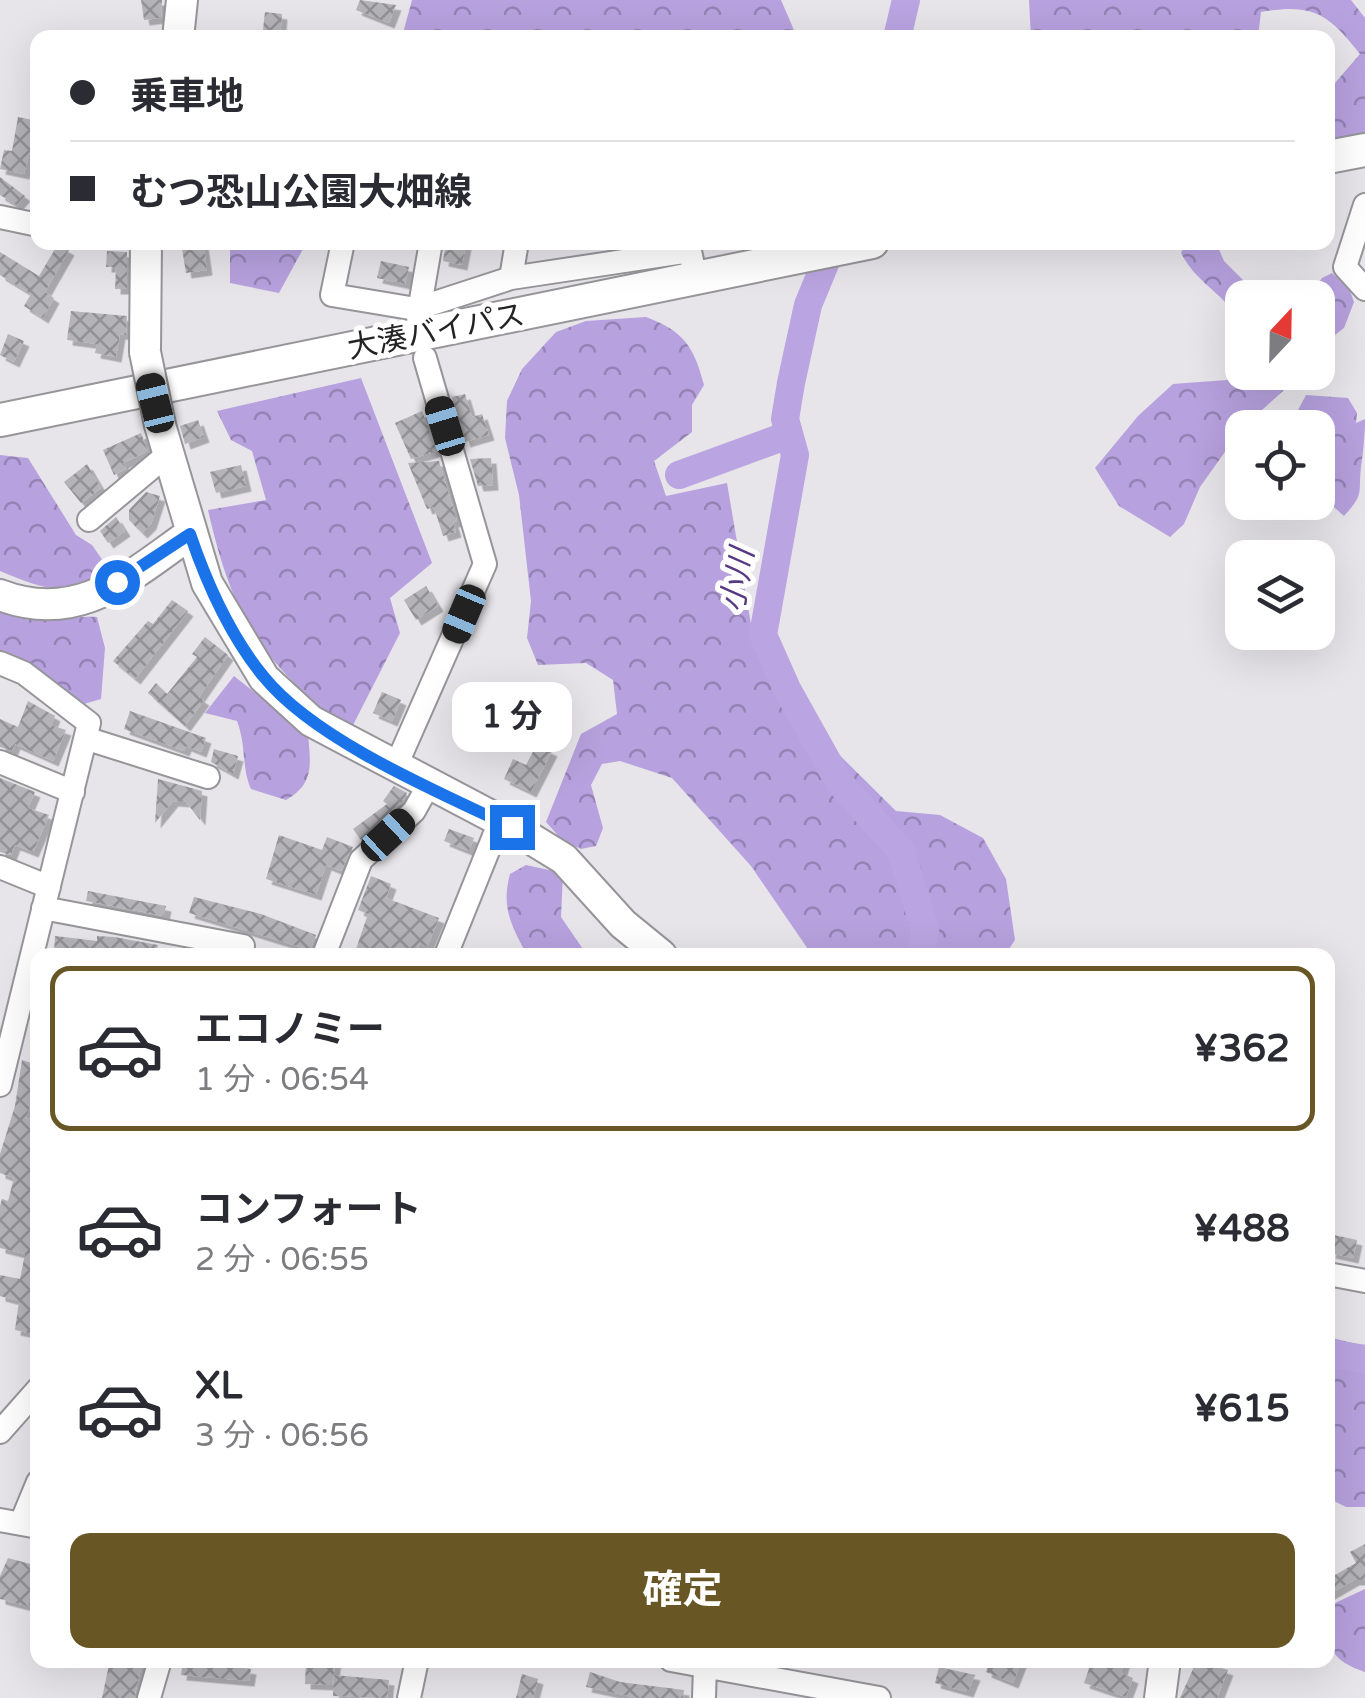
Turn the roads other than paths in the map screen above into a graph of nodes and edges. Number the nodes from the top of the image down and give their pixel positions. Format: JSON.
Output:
{"nodes":[{"id":1,"x":182,"y":0,"type":"edge"},
{"id":2,"x":179,"y":30,"type":"edge"},
{"id":3,"x":1365,"y":150,"type":"edge"},
{"id":4,"x":1335,"y":156,"type":"edge"},
{"id":5,"x":1365,"y":205,"type":"edge"},
{"id":6,"x":0,"y":217,"type":"edge"},
{"id":7,"x":30,"y":223,"type":"edge"},
{"id":8,"x":142,"y":250,"type":"edge"},
{"id":9,"x":341,"y":250,"type":"edge"},
{"id":10,"x":429,"y":250,"type":"edge"},
{"id":11,"x":516,"y":250,"type":"edge"},
{"id":12,"x":834,"y":250,"type":"edge"},
{"id":13,"x":709,"y":276,"type":"junction"},
{"id":14,"x":511,"y":278,"type":"junction"},
{"id":15,"x":1365,"y":289,"type":"edge"},
{"id":16,"x":417,"y":313,"type":"junction"},
{"id":17,"x":425,"y":358,"type":"dead end"},
{"id":18,"x":0,"y":420,"type":"edge"},
{"id":19,"x":164,"y":440,"type":"junction"},
{"id":20,"x":89,"y":520,"type":"dead end"},
{"id":21,"x":190,"y":534,"type":"junction"},
{"id":22,"x":0,"y":595,"type":"edge"},
{"id":23,"x":0,"y":663,"type":"edge"},
{"id":24,"x":88,"y":739,"type":"junction"},
{"id":25,"x":0,"y":762,"type":"edge"},
{"id":26,"x":395,"y":768,"type":"junction"},
{"id":27,"x":208,"y":777,"type":"dead end"},
{"id":28,"x":428,"y":786,"type":"junction"},
{"id":29,"x":73,"y":792,"type":"junction"},
{"id":30,"x":500,"y":821,"type":"junction"},
{"id":31,"x":0,"y":866,"type":"edge"},
{"id":32,"x":46,"y":897,"type":"junction"},
{"id":33,"x":242,"y":946,"type":"dead end"},
{"id":34,"x":34,"y":948,"type":"edge"},
{"id":35,"x":327,"y":948,"type":"edge"},
{"id":36,"x":449,"y":948,"type":"edge"},
{"id":37,"x":652,"y":948,"type":"edge"},
{"id":38,"x":30,"y":962,"type":"edge"},
{"id":39,"x":0,"y":1085,"type":"edge"},
{"id":40,"x":1335,"y":1275,"type":"edge"},
{"id":41,"x":1365,"y":1281,"type":"edge"},
{"id":42,"x":30,"y":1397,"type":"edge"},
{"id":43,"x":0,"y":1432,"type":"edge"},
{"id":44,"x":158,"y":1668,"type":"edge"},
{"id":45,"x":416,"y":1668,"type":"edge"},
{"id":46,"x":700,"y":1668,"type":"edge"},
{"id":47,"x":762,"y":1668,"type":"edge"},
{"id":48,"x":1164,"y":1668,"type":"edge"},
{"id":49,"x":150,"y":1698,"type":"edge"},
{"id":50,"x":410,"y":1698,"type":"edge"},
{"id":51,"x":704,"y":1698,"type":"edge"},
{"id":52,"x":878,"y":1698,"type":"edge"},
{"id":53,"x":1160,"y":1698,"type":"edge"}],
"edges":[{"from":1,"to":2,"type":"main road"},
{"from":3,"to":4,"type":"highway"},
{"from":5,"to":15,"type":"street"},
{"from":6,"to":7,"type":"street"},
{"from":8,"to":19,"type":"main road","bridge":true},
{"from":9,"to":16,"type":"street"},
{"from":10,"to":16,"type":"street"},
{"from":11,"to":14,"type":"street"},
{"from":12,"to":13,"type":"highway","name":"大湊バイパス"},
{"from":13,"to":14,"type":"street"},
{"from":13,"to":18,"type":"highway","name":"大湊バイパス"},
{"from":14,"to":16,"type":"street"},
{"from":17,"to":26,"type":"street"},
{"from":19,"to":20,"type":"street"},
{"from":19,"to":21,"type":"main road"},
{"from":21,"to":22,"type":"main road"},
{"from":21,"to":26,"type":"main road"},
{"from":23,"to":24,"type":"street"},
{"from":24,"to":27,"type":"street"},
{"from":24,"to":29,"type":"street"},
{"from":25,"to":29,"type":"street"},
{"from":26,"to":28,"type":"main road"},
{"from":28,"to":30,"type":"main road"},
{"from":28,"to":35,"type":"street"},
{"from":29,"to":32,"type":"street"},
{"from":30,"to":36,"type":"street"},
{"from":30,"to":37,"type":"main road"},
{"from":31,"to":32,"type":"street"},
{"from":32,"to":33,"type":"street"},
{"from":32,"to":34,"type":"street"},
{"from":38,"to":39,"type":"street"},
{"from":40,"to":41,"type":"street"},
{"from":42,"to":43,"type":"street"},
{"from":44,"to":49,"type":"street"},
{"from":45,"to":50,"type":"street"},
{"from":46,"to":51,"type":"street"},
{"from":47,"to":52,"type":"street"},
{"from":48,"to":53,"type":"main road"}]}
